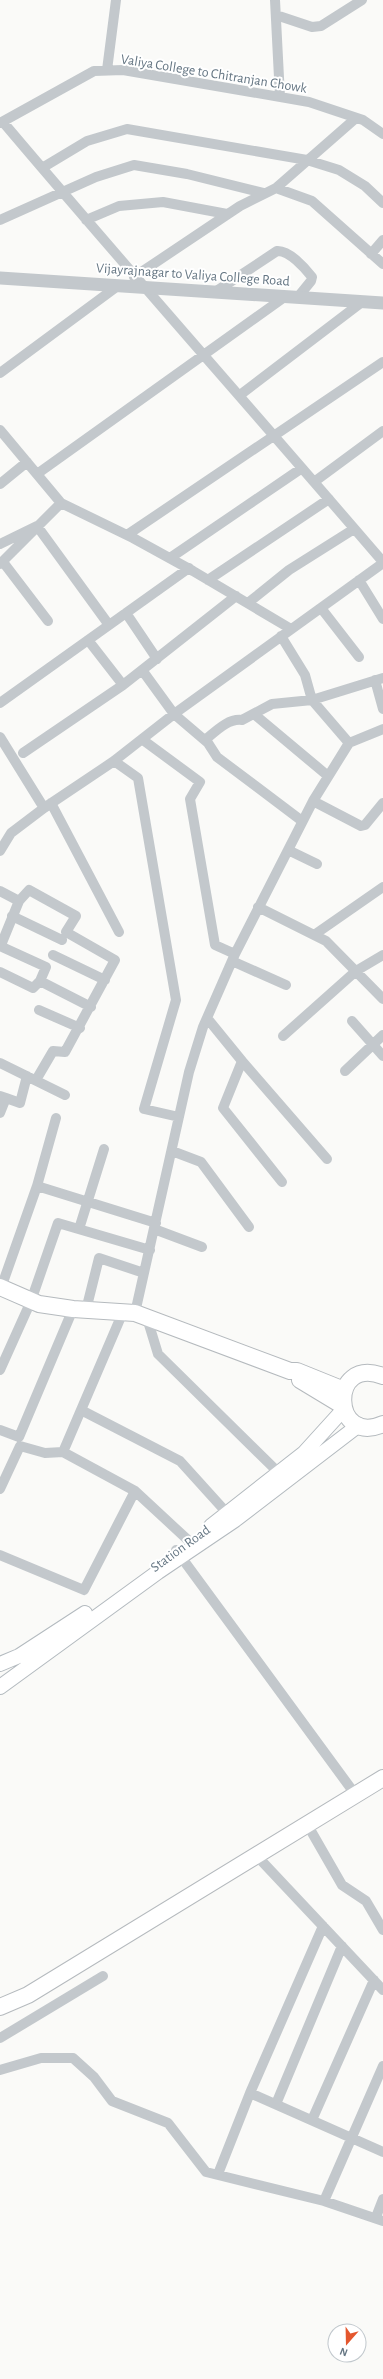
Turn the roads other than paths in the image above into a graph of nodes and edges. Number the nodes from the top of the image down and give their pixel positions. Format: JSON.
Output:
{"nodes":[{"id":1,"x":116,"y":0,"type":"edge"},
{"id":2,"x":275,"y":0,"type":"edge"},
{"id":3,"x":362,"y":0,"type":"edge"},
{"id":4,"x":276,"y":15,"type":"junction"},
{"id":5,"x":107,"y":70,"type":"junction"},
{"id":6,"x":280,"y":97,"type":"junction"},
{"id":7,"x":356,"y":118,"type":"junction"},
{"id":8,"x":2,"y":123,"type":"edge"},
{"id":9,"x":383,"y":134,"type":"edge"},
{"id":10,"x":307,"y":160,"type":"junction"},
{"id":11,"x":42,"y":168,"type":"junction"},
{"id":12,"x":276,"y":188,"type":"junction"},
{"id":13,"x":62,"y":192,"type":"junction"},
{"id":14,"x":264,"y":193,"type":"junction"},
{"id":15,"x":383,"y":203,"type":"edge"},
{"id":16,"x":227,"y":214,"type":"junction"},
{"id":17,"x":0,"y":220,"type":"edge"},
{"id":18,"x":86,"y":220,"type":"junction"},
{"id":19,"x":383,"y":240,"type":"edge"},
{"id":20,"x":371,"y":254,"type":"junction"},
{"id":21,"x":383,"y":264,"type":"edge"},
{"id":22,"x":0,"y":278,"type":"edge"},
{"id":23,"x":138,"y":282,"type":"junction"},
{"id":24,"x":118,"y":285,"type":"junction"},
{"id":25,"x":216,"y":292,"type":"junction"},
{"id":26,"x":292,"y":297,"type":"junction"},
{"id":27,"x":362,"y":302,"type":"junction"},
{"id":28,"x":383,"y":303,"type":"edge"},
{"id":29,"x":205,"y":355,"type":"junction"},
{"id":30,"x":383,"y":362,"type":"edge"},
{"id":31,"x":0,"y":373,"type":"edge"},
{"id":32,"x":240,"y":395,"type":"junction"},
{"id":33,"x":0,"y":430,"type":"edge"},
{"id":34,"x":383,"y":432,"type":"edge"},
{"id":35,"x":274,"y":435,"type":"junction"},
{"id":36,"x":8,"y":440,"type":"junction"},
{"id":37,"x":0,"y":447,"type":"edge"},
{"id":38,"x":26,"y":462,"type":"junction"},
{"id":39,"x":302,"y":468,"type":"junction"},
{"id":40,"x":37,"y":474,"type":"junction"},
{"id":41,"x":314,"y":482,"type":"junction"},
{"id":42,"x":0,"y":484,"type":"edge"},
{"id":43,"x":329,"y":499,"type":"junction"},
{"id":44,"x":61,"y":503,"type":"junction"},
{"id":45,"x":37,"y":526,"type":"junction"},
{"id":46,"x":354,"y":529,"type":"junction"},
{"id":47,"x":127,"y":535,"type":"junction"},
{"id":48,"x":0,"y":544,"type":"edge"},
{"id":49,"x":170,"y":558,"type":"junction"},
{"id":50,"x":383,"y":562,"type":"edge"},
{"id":51,"x":1,"y":563,"type":"edge"},
{"id":52,"x":189,"y":568,"type":"junction"},
{"id":53,"x":208,"y":580,"type":"junction"},
{"id":54,"x":359,"y":580,"type":"junction"},
{"id":55,"x":236,"y":596,"type":"junction"},
{"id":56,"x":248,"y":603,"type":"junction"},
{"id":57,"x":321,"y":608,"type":"junction"},
{"id":58,"x":126,"y":613,"type":"junction"},
{"id":59,"x":383,"y":619,"type":"edge"},
{"id":60,"x":48,"y":621,"type":"dead end"},
{"id":61,"x":108,"y":625,"type":"junction"},
{"id":62,"x":291,"y":629,"type":"junction"},
{"id":63,"x":282,"y":636,"type":"junction"},
{"id":64,"x":88,"y":640,"type":"junction"},
{"id":65,"x":359,"y":657,"type":"dead end"},
{"id":66,"x":157,"y":659,"type":"junction"},
{"id":67,"x":142,"y":670,"type":"junction"},
{"id":68,"x":379,"y":679,"type":"edge"},
{"id":69,"x":123,"y":685,"type":"junction"},
{"id":70,"x":312,"y":700,"type":"junction"},
{"id":71,"x":0,"y":703,"type":"edge"},
{"id":72,"x":383,"y":709,"type":"edge"},
{"id":73,"x":174,"y":714,"type":"junction"},
{"id":74,"x":254,"y":714,"type":"junction"},
{"id":75,"x":383,"y":729,"type":"edge"},
{"id":76,"x":0,"y":737,"type":"edge"},
{"id":77,"x":143,"y":740,"type":"junction"},
{"id":78,"x":205,"y":740,"type":"junction"},
{"id":79,"x":349,"y":743,"type":"junction"},
{"id":80,"x":23,"y":753,"type":"dead end"},
{"id":81,"x":114,"y":762,"type":"junction"},
{"id":82,"x":328,"y":776,"type":"junction"},
{"id":83,"x":313,"y":801,"type":"junction"},
{"id":84,"x":383,"y":803,"type":"edge"},
{"id":85,"x":48,"y":805,"type":"junction"},
{"id":86,"x":302,"y":821,"type":"junction"},
{"id":87,"x":288,"y":850,"type":"junction"},
{"id":88,"x":0,"y":851,"type":"edge"},
{"id":89,"x":317,"y":864,"type":"dead end"},
{"id":90,"x":383,"y":887,"type":"edge"},
{"id":91,"x":0,"y":891,"type":"edge"},
{"id":92,"x":19,"y":901,"type":"junction"},
{"id":93,"x":258,"y":907,"type":"junction"},
{"id":94,"x":12,"y":916,"type":"junction"},
{"id":95,"x":119,"y":932,"type":"dead end"},
{"id":96,"x":314,"y":935,"type":"junction"},
{"id":97,"x":64,"y":936,"type":"junction"},
{"id":98,"x":0,"y":946,"type":"edge"},
{"id":99,"x":53,"y":955,"type":"junction"},
{"id":100,"x":383,"y":955,"type":"edge"},
{"id":101,"x":233,"y":957,"type":"junction"},
{"id":102,"x":46,"y":967,"type":"junction"},
{"id":103,"x":356,"y":971,"type":"junction"},
{"id":104,"x":0,"y":972,"type":"edge"},
{"id":105,"x":105,"y":980,"type":"junction"},
{"id":106,"x":40,"y":981,"type":"junction"},
{"id":107,"x":286,"y":985,"type":"dead end"},
{"id":108,"x":383,"y":999,"type":"edge"},
{"id":109,"x":91,"y":1007,"type":"junction"},
{"id":110,"x":39,"y":1010,"type":"dead end"},
{"id":111,"x":207,"y":1018,"type":"junction"},
{"id":112,"x":352,"y":1021,"type":"dead end"},
{"id":113,"x":80,"y":1028,"type":"junction"},
{"id":114,"x":383,"y":1035,"type":"edge"},
{"id":115,"x":283,"y":1036,"type":"dead end"},
{"id":116,"x":373,"y":1044,"type":"junction"},
{"id":117,"x":383,"y":1056,"type":"edge"},
{"id":118,"x":242,"y":1061,"type":"junction"},
{"id":119,"x":0,"y":1063,"type":"edge"},
{"id":120,"x":345,"y":1071,"type":"dead end"},
{"id":121,"x":31,"y":1078,"type":"junction"},
{"id":122,"x":65,"y":1095,"type":"dead end"},
{"id":123,"x":3,"y":1097,"type":"edge"},
{"id":124,"x":0,"y":1113,"type":"edge"},
{"id":125,"x":179,"y":1117,"type":"junction"},
{"id":126,"x":56,"y":1118,"type":"dead end"},
{"id":127,"x":104,"y":1149,"type":"dead end"},
{"id":128,"x":172,"y":1151,"type":"junction"},
{"id":129,"x":327,"y":1159,"type":"dead end"},
{"id":130,"x":282,"y":1182,"type":"dead end"},
{"id":131,"x":36,"y":1186,"type":"junction"},
{"id":132,"x":88,"y":1201,"type":"junction"},
{"id":133,"x":155,"y":1226,"type":"junction"},
{"id":134,"x":250,"y":1227,"type":"dead end"},
{"id":135,"x":79,"y":1229,"type":"junction"},
{"id":136,"x":202,"y":1247,"type":"dead end"},
{"id":137,"x":150,"y":1250,"type":"junction"},
{"id":138,"x":144,"y":1273,"type":"junction"},
{"id":139,"x":1,"y":1287,"type":"edge"},
{"id":140,"x":31,"y":1300,"type":"junction"},
{"id":141,"x":79,"y":1310,"type":"junction"},
{"id":142,"x":135,"y":1314,"type":"junction"},
{"id":143,"x":0,"y":1370,"type":"edge"},
{"id":144,"x":290,"y":1372,"type":"junction"},
{"id":145,"x":380,"y":1372,"type":"edge"},
{"id":146,"x":344,"y":1390,"type":"junction"},
{"id":147,"x":343,"y":1408,"type":"junction"},
{"id":148,"x":81,"y":1410,"type":"junction"},
{"id":149,"x":383,"y":1424,"type":"edge"},
{"id":150,"x":359,"y":1425,"type":"junction"},
{"id":151,"x":0,"y":1430,"type":"edge"},
{"id":152,"x":63,"y":1452,"type":"junction"},
{"id":153,"x":280,"y":1474,"type":"junction"},
{"id":154,"x":0,"y":1489,"type":"edge"},
{"id":155,"x":136,"y":1491,"type":"junction"},
{"id":156,"x":227,"y":1513,"type":"junction"},
{"id":157,"x":189,"y":1541,"type":"junction"},
{"id":158,"x":179,"y":1553,"type":"junction"},
{"id":159,"x":0,"y":1555,"type":"edge"},
{"id":160,"x":0,"y":1664,"type":"edge"},
{"id":161,"x":0,"y":1687,"type":"edge"},
{"id":162,"x":383,"y":1778,"type":"edge"},
{"id":163,"x":354,"y":1794,"type":"junction"},
{"id":164,"x":307,"y":1824,"type":"junction"},
{"id":165,"x":256,"y":1855,"type":"junction"},
{"id":166,"x":323,"y":1926,"type":"junction"},
{"id":167,"x":383,"y":1930,"type":"edge"},
{"id":168,"x":342,"y":1946,"type":"junction"},
{"id":169,"x":103,"y":1976,"type":"dead end"},
{"id":170,"x":374,"y":1980,"type":"junction"},
{"id":171,"x":383,"y":1990,"type":"edge"},
{"id":172,"x":0,"y":2007,"type":"edge"},
{"id":173,"x":0,"y":2038,"type":"edge"},
{"id":174,"x":383,"y":2066,"type":"edge"},
{"id":175,"x":0,"y":2070,"type":"edge"},
{"id":176,"x":250,"y":2094,"type":"junction"},
{"id":177,"x":276,"y":2104,"type":"junction"},
{"id":178,"x":312,"y":2120,"type":"junction"},
{"id":179,"x":351,"y":2138,"type":"junction"},
{"id":180,"x":383,"y":2152,"type":"edge"},
{"id":181,"x":218,"y":2174,"type":"junction"},
{"id":182,"x":383,"y":2199,"type":"edge"},
{"id":183,"x":324,"y":2201,"type":"junction"},
{"id":184,"x":379,"y":2219,"type":"edge"}],
"edges":[{"from":1,"to":5,"type":"street"},
{"from":2,"to":4,"type":"street"},
{"from":3,"to":4,"type":"street"},
{"from":4,"to":6,"type":"street"},
{"from":5,"to":6,"type":"street","name":"Valiya College to Chitranjan Chowk"},
{"from":5,"to":8,"type":"street","name":"Valiya College to Chitranjan Chowk"},
{"from":6,"to":7,"type":"street","name":"Valiya College to Chitranjan Chowk"},
{"from":7,"to":9,"type":"street","name":"Valiya College to Chitranjan Chowk"},
{"from":7,"to":10,"type":"street"},
{"from":8,"to":11,"type":"street"},
{"from":10,"to":11,"type":"street"},
{"from":10,"to":12,"type":"street"},
{"from":10,"to":15,"type":"street"},
{"from":11,"to":13,"type":"street"},
{"from":12,"to":14,"type":"street"},
{"from":12,"to":20,"type":"street"},
{"from":13,"to":14,"type":"street"},
{"from":13,"to":17,"type":"street"},
{"from":13,"to":18,"type":"street"},
{"from":14,"to":16,"type":"street"},
{"from":16,"to":18,"type":"street"},
{"from":16,"to":23,"type":"street"},
{"from":18,"to":23,"type":"street"},
{"from":19,"to":20,"type":"street"},
{"from":20,"to":21,"type":"street"},
{"from":22,"to":24,"type":"street","name":"Vijayrajnagar to Valiya College Road"},
{"from":23,"to":24,"type":"street","name":"Vijayrajnagar to Valiya College Road"},
{"from":23,"to":25,"type":"street","name":"Vijayrajnagar to Valiya College Road"},
{"from":23,"to":29,"type":"street"},
{"from":24,"to":31,"type":"street"},
{"from":25,"to":26,"type":"street","name":"Vijayrajnagar to Valiya College Road"},
{"from":25,"to":26,"type":"street"},
{"from":26,"to":27,"type":"street","name":"Vijayrajnagar to Valiya College Road"},
{"from":26,"to":29,"type":"street"},
{"from":27,"to":28,"type":"street","name":"Vijayrajnagar to Valiya College Road"},
{"from":27,"to":32,"type":"street"},
{"from":29,"to":32,"type":"street"},
{"from":29,"to":40,"type":"street"},
{"from":30,"to":35,"type":"street"},
{"from":32,"to":35,"type":"street"},
{"from":33,"to":36,"type":"street"},
{"from":34,"to":41,"type":"street"},
{"from":35,"to":39,"type":"street"},
{"from":35,"to":47,"type":"street"},
{"from":36,"to":37,"type":"street"},
{"from":36,"to":38,"type":"street"},
{"from":38,"to":40,"type":"street"},
{"from":38,"to":42,"type":"street"},
{"from":39,"to":41,"type":"street"},
{"from":39,"to":49,"type":"street"},
{"from":40,"to":44,"type":"street"},
{"from":41,"to":43,"type":"street"},
{"from":43,"to":46,"type":"street"},
{"from":43,"to":53,"type":"street"},
{"from":44,"to":45,"type":"street"},
{"from":44,"to":47,"type":"street"},
{"from":45,"to":48,"type":"street"},
{"from":45,"to":51,"type":"street"},
{"from":45,"to":61,"type":"street"},
{"from":46,"to":50,"type":"street"},
{"from":46,"to":56,"type":"street"},
{"from":47,"to":49,"type":"street"},
{"from":49,"to":52,"type":"street"},
{"from":50,"to":54,"type":"street"},
{"from":51,"to":60,"type":"street"},
{"from":52,"to":53,"type":"street"},
{"from":52,"to":58,"type":"street"},
{"from":53,"to":55,"type":"street"},
{"from":54,"to":57,"type":"street"},
{"from":54,"to":59,"type":"street"},
{"from":55,"to":56,"type":"street"},
{"from":55,"to":66,"type":"street"},
{"from":56,"to":62,"type":"street"},
{"from":57,"to":62,"type":"street"},
{"from":57,"to":65,"type":"street"},
{"from":58,"to":61,"type":"street"},
{"from":58,"to":66,"type":"street"},
{"from":61,"to":64,"type":"street"},
{"from":62,"to":63,"type":"street"},
{"from":63,"to":70,"type":"street"},
{"from":63,"to":73,"type":"street"},
{"from":64,"to":69,"type":"street"},
{"from":64,"to":71,"type":"street"},
{"from":66,"to":67,"type":"street"},
{"from":67,"to":69,"type":"street"},
{"from":67,"to":73,"type":"street"},
{"from":68,"to":70,"type":"street"},
{"from":68,"to":72,"type":"street"},
{"from":69,"to":80,"type":"street"},
{"from":70,"to":74,"type":"street"},
{"from":70,"to":79,"type":"street"},
{"from":73,"to":77,"type":"street"},
{"from":73,"to":78,"type":"street"},
{"from":74,"to":78,"type":"street"},
{"from":74,"to":82,"type":"street"},
{"from":75,"to":79,"type":"street"},
{"from":76,"to":85,"type":"street"},
{"from":77,"to":81,"type":"street"},
{"from":77,"to":101,"type":"street"},
{"from":78,"to":86,"type":"street"},
{"from":79,"to":82,"type":"street"},
{"from":81,"to":85,"type":"street"},
{"from":81,"to":125,"type":"street"},
{"from":82,"to":83,"type":"street"},
{"from":83,"to":84,"type":"street"},
{"from":83,"to":86,"type":"street"},
{"from":85,"to":88,"type":"street"},
{"from":85,"to":95,"type":"street"},
{"from":86,"to":87,"type":"street"},
{"from":87,"to":89,"type":"street"},
{"from":87,"to":93,"type":"street"},
{"from":90,"to":96,"type":"street"},
{"from":91,"to":92,"type":"street"},
{"from":92,"to":94,"type":"street"},
{"from":92,"to":97,"type":"street"},
{"from":93,"to":96,"type":"street"},
{"from":93,"to":101,"type":"street"},
{"from":94,"to":97,"type":"street"},
{"from":94,"to":98,"type":"street"},
{"from":96,"to":103,"type":"street"},
{"from":97,"to":99,"type":"street"},
{"from":97,"to":105,"type":"street"},
{"from":98,"to":102,"type":"street"},
{"from":99,"to":102,"type":"street"},
{"from":99,"to":105,"type":"street"},
{"from":100,"to":103,"type":"street"},
{"from":101,"to":107,"type":"street"},
{"from":101,"to":111,"type":"street"},
{"from":102,"to":106,"type":"street"},
{"from":103,"to":108,"type":"street"},
{"from":103,"to":115,"type":"street"},
{"from":104,"to":106,"type":"street"},
{"from":105,"to":109,"type":"street"},
{"from":106,"to":109,"type":"street"},
{"from":109,"to":113,"type":"street"},
{"from":110,"to":113,"type":"street"},
{"from":111,"to":118,"type":"street"},
{"from":111,"to":125,"type":"street"},
{"from":112,"to":116,"type":"street"},
{"from":113,"to":121,"type":"street"},
{"from":114,"to":116,"type":"street"},
{"from":116,"to":117,"type":"street"},
{"from":116,"to":120,"type":"street"},
{"from":118,"to":129,"type":"street"},
{"from":118,"to":130,"type":"street"},
{"from":119,"to":121,"type":"street"},
{"from":121,"to":122,"type":"street"},
{"from":121,"to":123,"type":"street"},
{"from":123,"to":124,"type":"street"},
{"from":125,"to":128,"type":"street"},
{"from":126,"to":131,"type":"street"},
{"from":127,"to":132,"type":"street"},
{"from":128,"to":133,"type":"street"},
{"from":128,"to":134,"type":"street"},
{"from":131,"to":132,"type":"street"},
{"from":131,"to":139,"type":"street"},
{"from":132,"to":133,"type":"street"},
{"from":132,"to":135,"type":"street"},
{"from":133,"to":136,"type":"street"},
{"from":133,"to":137,"type":"street"},
{"from":135,"to":137,"type":"street"},
{"from":135,"to":140,"type":"street"},
{"from":137,"to":138,"type":"street"},
{"from":138,"to":141,"type":"street"},
{"from":138,"to":142,"type":"street"},
{"from":139,"to":140,"type":"main road"},
{"from":140,"to":141,"type":"main road"},
{"from":140,"to":143,"type":"street"},
{"from":141,"to":142,"type":"main road"},
{"from":141,"to":151,"type":"street"},
{"from":142,"to":144,"type":"main road"},
{"from":142,"to":148,"type":"street"},
{"from":142,"to":153,"type":"street"},
{"from":144,"to":146,"type":"main road"},
{"from":144,"to":147,"type":"main road"},
{"from":145,"to":146,"type":"main road"},
{"from":146,"to":147,"type":"main road"},
{"from":147,"to":150,"type":"main road"},
{"from":147,"to":153,"type":"main road","name":"Station Road"},
{"from":148,"to":152,"type":"street"},
{"from":148,"to":156,"type":"street"},
{"from":149,"to":150,"type":"main road"},
{"from":150,"to":158,"type":"main road"},
{"from":152,"to":154,"type":"street"},
{"from":152,"to":155,"type":"street"},
{"from":153,"to":156,"type":"main road","name":"Station Road"},
{"from":155,"to":157,"type":"street"},
{"from":155,"to":159,"type":"street"},
{"from":156,"to":157,"type":"main road","name":"Station Road"},
{"from":157,"to":158,"type":"main road","name":"Station Road"},
{"from":158,"to":160,"type":"main road","name":"Station Road"},
{"from":158,"to":161,"type":"main road"},
{"from":158,"to":163,"type":"street"},
{"from":162,"to":163,"type":"main road"},
{"from":163,"to":164,"type":"main road"},
{"from":164,"to":165,"type":"main road"},
{"from":164,"to":167,"type":"street"},
{"from":165,"to":166,"type":"street"},
{"from":165,"to":172,"type":"main road"},
{"from":166,"to":168,"type":"street"},
{"from":166,"to":176,"type":"street"},
{"from":168,"to":170,"type":"street"},
{"from":168,"to":177,"type":"street"},
{"from":169,"to":173,"type":"street"},
{"from":170,"to":171,"type":"street"},
{"from":170,"to":178,"type":"street"},
{"from":174,"to":179,"type":"street"},
{"from":175,"to":181,"type":"street"},
{"from":176,"to":177,"type":"street"},
{"from":176,"to":181,"type":"street"},
{"from":177,"to":178,"type":"street"},
{"from":178,"to":179,"type":"street"},
{"from":179,"to":180,"type":"street"},
{"from":179,"to":183,"type":"street"},
{"from":181,"to":183,"type":"street"},
{"from":182,"to":184,"type":"street"},
{"from":183,"to":184,"type":"street"}]}
